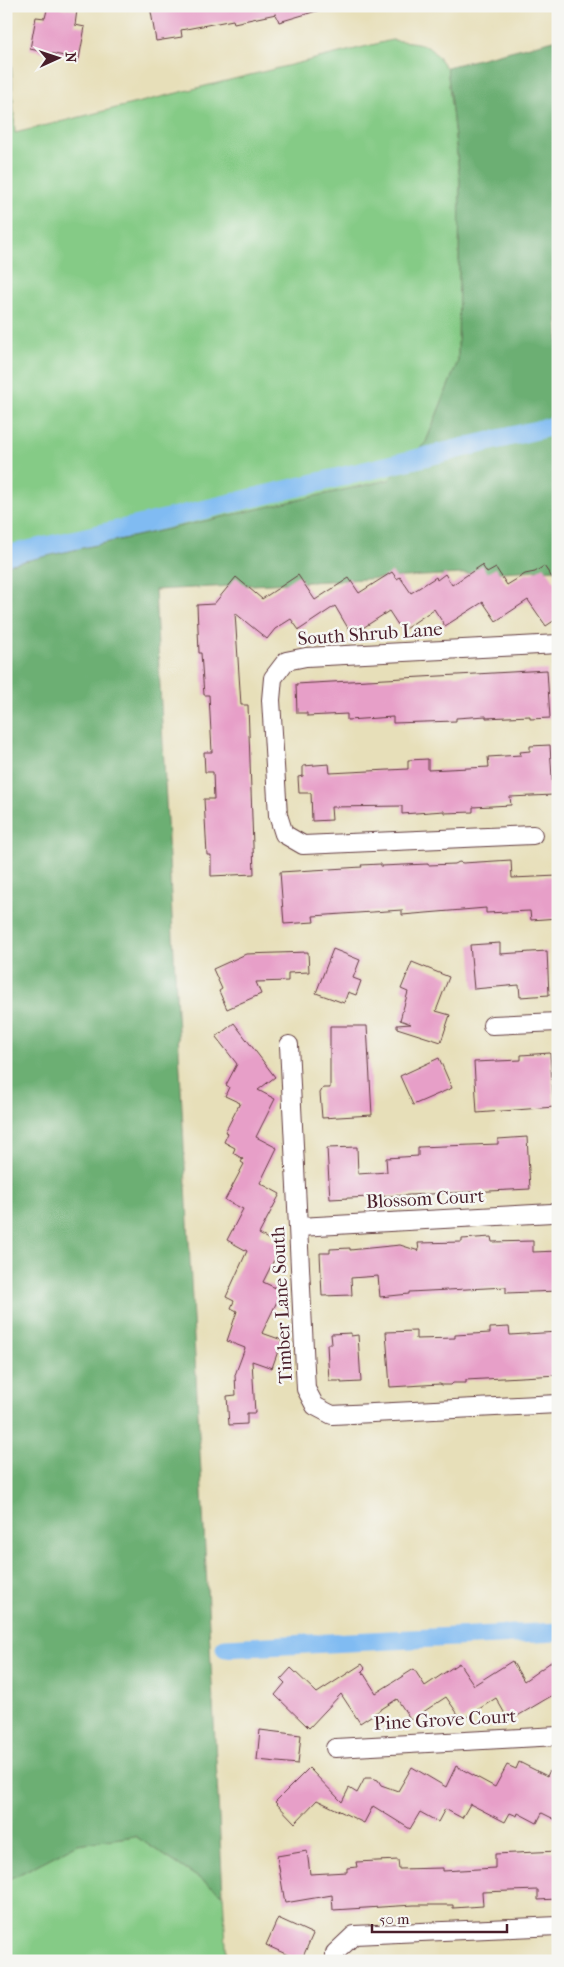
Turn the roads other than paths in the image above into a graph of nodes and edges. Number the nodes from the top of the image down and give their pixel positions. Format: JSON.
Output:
{"nodes":[{"id":1,"x":558,"y":644,"type":"edge"},
{"id":2,"x":534,"y":835,"type":"dead end"},
{"id":3,"x":558,"y":1022,"type":"edge"},
{"id":4,"x":492,"y":1025,"type":"dead end"},
{"id":5,"x":289,"y":1045,"type":"dead end"},
{"id":6,"x":552,"y":1214,"type":"dead end"},
{"id":7,"x":299,"y":1227,"type":"junction"},
{"id":8,"x":558,"y":1404,"type":"edge"},
{"id":9,"x":558,"y":1736,"type":"edge"},
{"id":10,"x":334,"y":1748,"type":"dead end"},
{"id":11,"x":558,"y":1926,"type":"edge"},
{"id":12,"x":335,"y":1961,"type":"edge"}],
"edges":[{"from":1,"to":2,"type":"street","name":"South Shrub Lane"},
{"from":3,"to":4,"type":"street"},
{"from":5,"to":7,"type":"street","name":"Timber Lane South"},
{"from":6,"to":7,"type":"street","name":"Blossom Court"},
{"from":7,"to":8,"type":"street","name":"Timber Lane South"},
{"from":9,"to":10,"type":"street","name":"Pine Grove Court"},
{"from":11,"to":12,"type":"street"}]}
